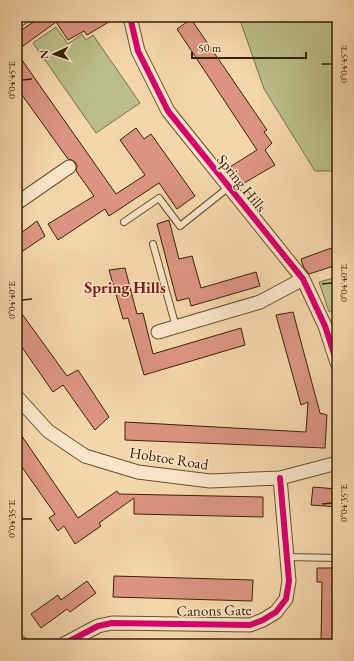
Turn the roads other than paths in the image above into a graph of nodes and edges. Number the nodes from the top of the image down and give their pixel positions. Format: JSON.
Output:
{"nodes":[{"id":1,"x":29,"y":17,"type":"edge"},
{"id":2,"x":130,"y":17,"type":"edge"},
{"id":3,"x":17,"y":25,"type":"edge"},
{"id":4,"x":69,"y":167,"type":"dead end"},
{"id":5,"x":229,"y":187,"type":"junction"},
{"id":6,"x":18,"y":200,"type":"edge"},
{"id":7,"x":124,"y":222,"type":"dead end"},
{"id":8,"x":153,"y":244,"type":"dead end"},
{"id":9,"x":303,"y":279,"type":"junction"},
{"id":10,"x":176,"y":327,"type":"junction"},
{"id":11,"x":158,"y":332,"type":"dead end"},
{"id":12,"x":337,"y":363,"type":"edge"},
{"id":13,"x":17,"y":398,"type":"edge"},
{"id":14,"x":337,"y":463,"type":"edge"},
{"id":15,"x":280,"y":478,"type":"junction"},
{"id":16,"x":287,"y":557,"type":"junction"},
{"id":17,"x":337,"y":558,"type":"edge"},
{"id":18,"x":17,"y":640,"type":"edge"},
{"id":19,"x":22,"y":644,"type":"edge"},
{"id":20,"x":64,"y":644,"type":"edge"}],
"edges":[{"from":1,"to":3,"type":"lane"},
{"from":2,"to":5,"type":"street","name":"Spring Hills"},
{"from":4,"to":6,"type":"street"},
{"from":5,"to":7,"type":"lane"},
{"from":5,"to":9,"type":"street","name":"Spring Hills"},
{"from":8,"to":10,"type":"lane"},
{"from":9,"to":10,"type":"street"},
{"from":9,"to":12,"type":"street","name":"Spring Hills"},
{"from":10,"to":11,"type":"street"},
{"from":13,"to":15,"type":"street","name":"Hobtoe Road"},
{"from":14,"to":15,"type":"street","name":"Hobtoe Road"},
{"from":15,"to":16,"type":"street","name":"Canons Gate"},
{"from":16,"to":17,"type":"lane"},
{"from":16,"to":20,"type":"street","name":"Canons Gate"},
{"from":18,"to":19,"type":"street"}]}
